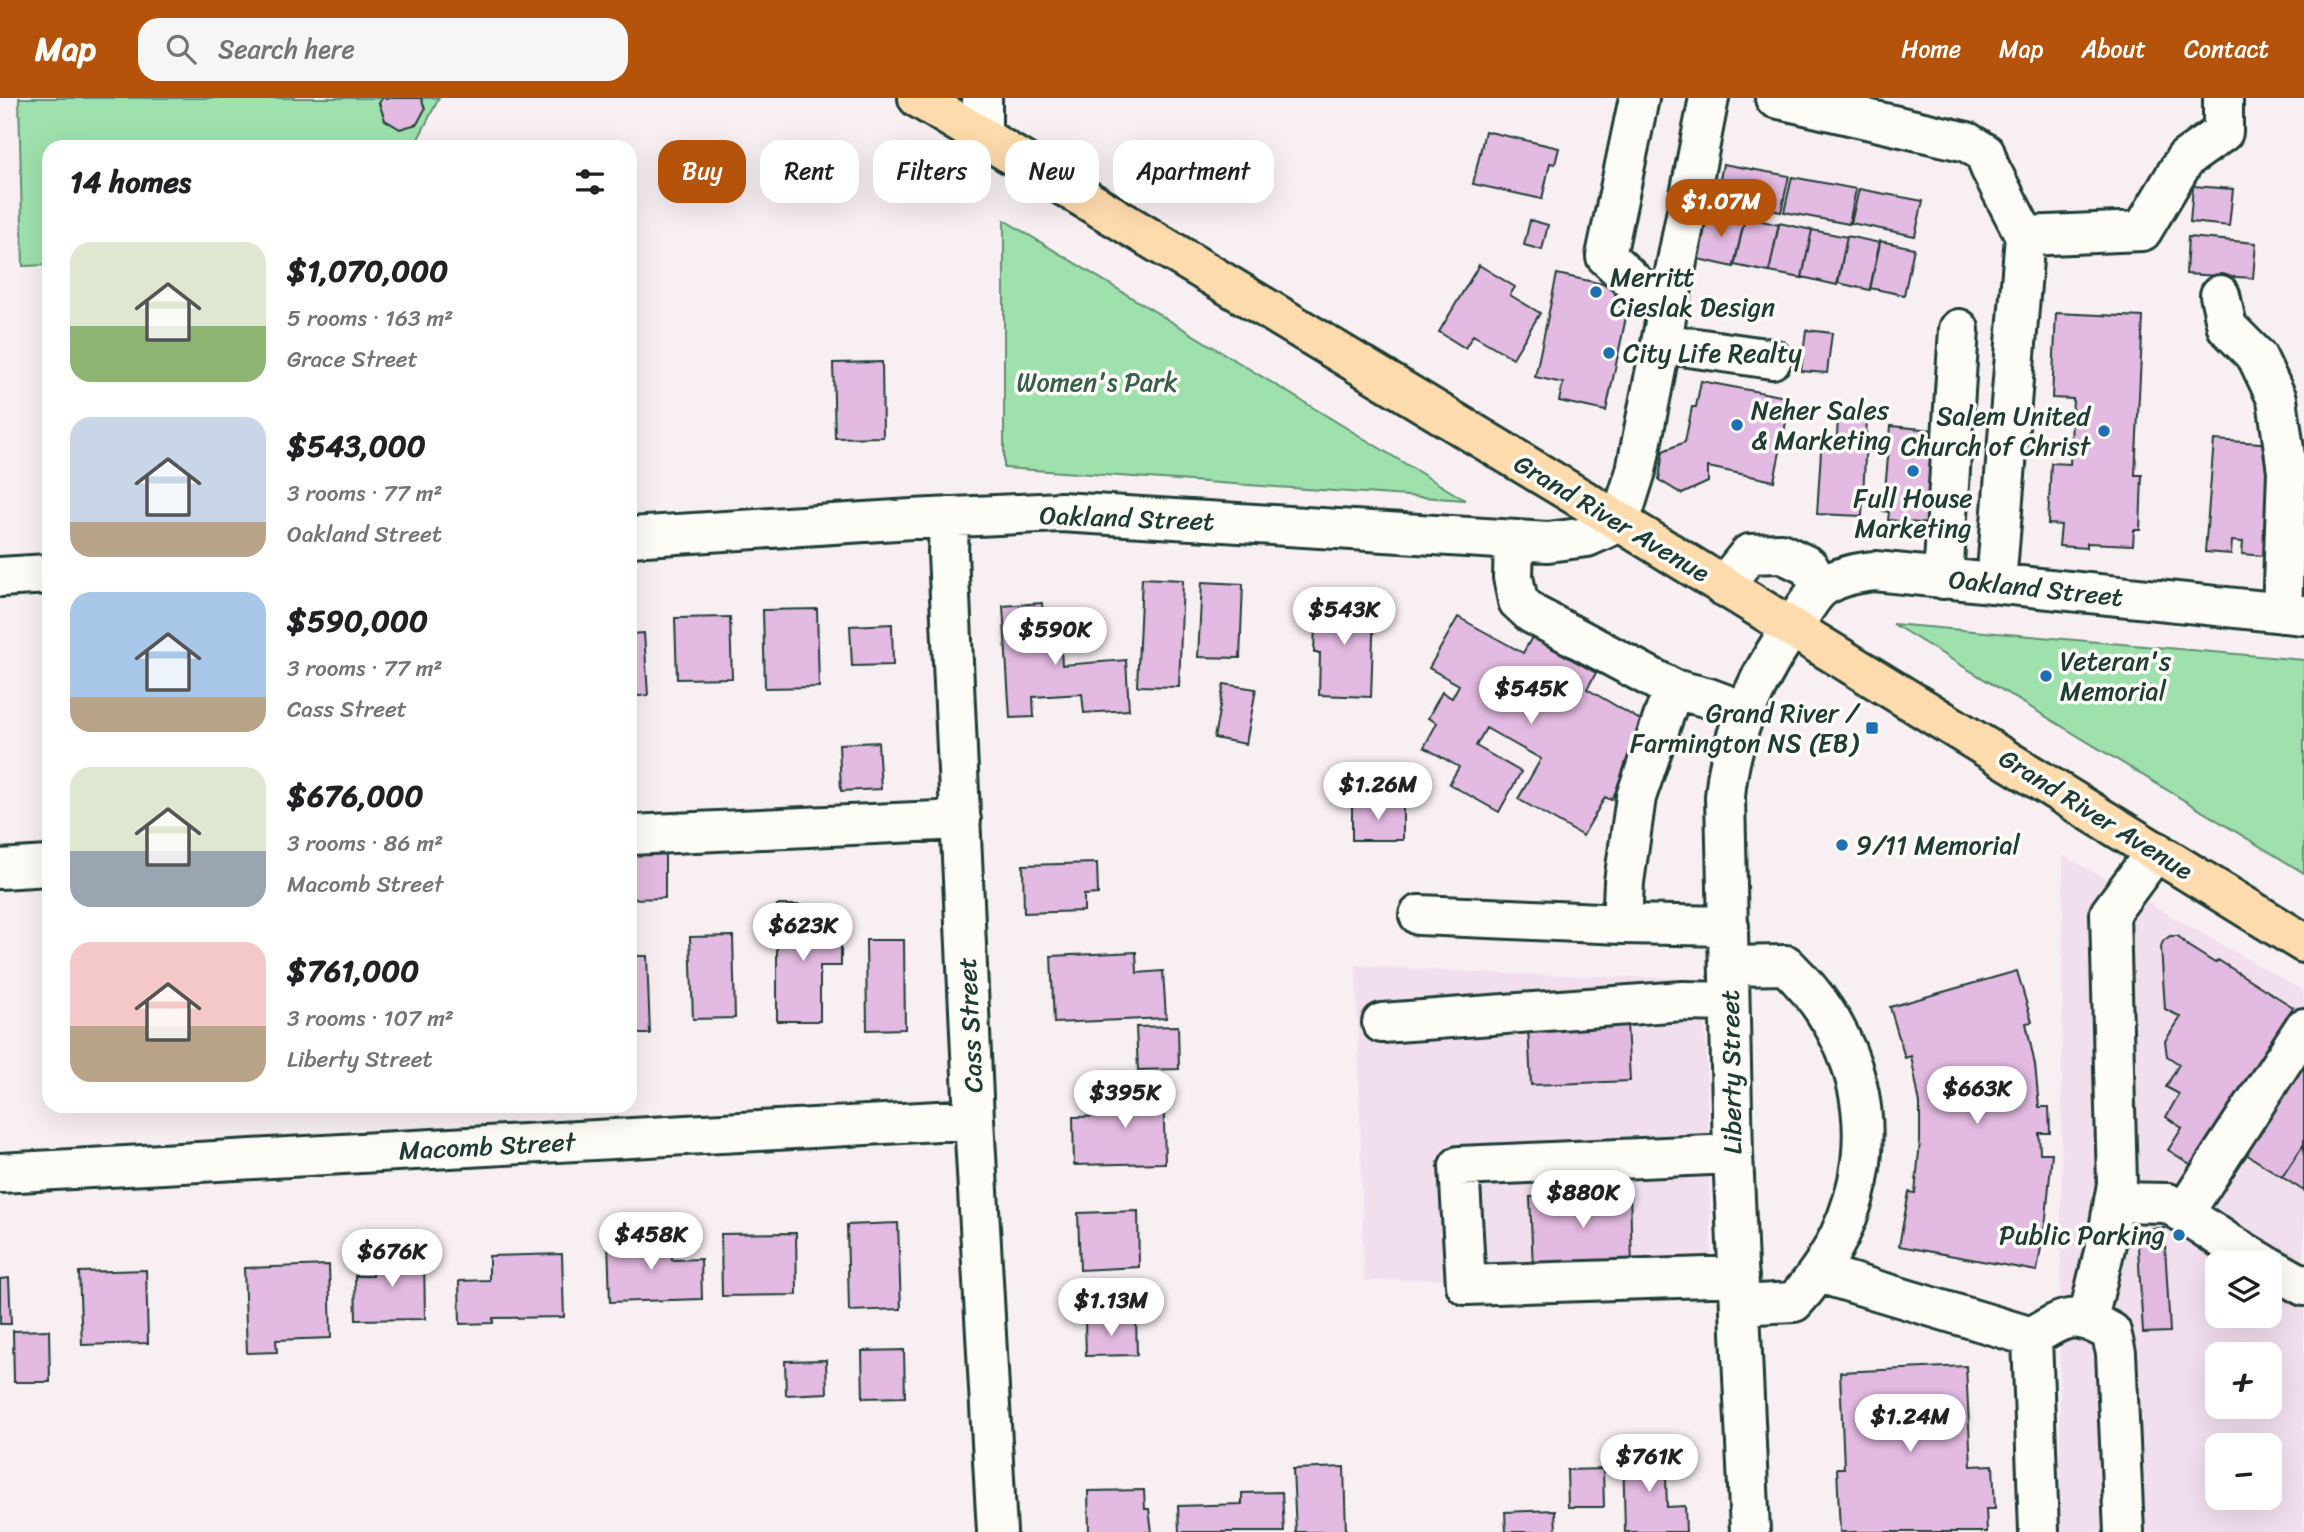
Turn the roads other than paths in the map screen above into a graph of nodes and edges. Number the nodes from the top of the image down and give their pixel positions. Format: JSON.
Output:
{"nodes":[{"id":1,"x":918,"y":98,"type":"edge"},
{"id":2,"x":982,"y":98,"type":"edge"},
{"id":3,"x":1639,"y":98,"type":"edge"},
{"id":4,"x":1709,"y":98,"type":"edge"},
{"id":5,"x":1775,"y":98,"type":"edge"},
{"id":6,"x":2223,"y":98,"type":"edge"},
{"id":7,"x":982,"y":137,"type":"junction"},
{"id":8,"x":2025,"y":236,"type":"junction"},
{"id":9,"x":2220,"y":295,"type":"dead end"},
{"id":10,"x":1664,"y":328,"type":"junction"},
{"id":11,"x":1959,"y":329,"type":"dead end"},
{"id":12,"x":1772,"y":359,"type":"dead end"},
{"id":13,"x":949,"y":517,"type":"junction"},
{"id":14,"x":1619,"y":522,"type":"junction"},
{"id":15,"x":637,"y":537,"type":"edge"},
{"id":16,"x":1514,"y":540,"type":"junction"},
{"id":17,"x":42,"y":574,"type":"edge"},
{"id":18,"x":0,"y":577,"type":"edge"},
{"id":19,"x":1943,"y":579,"type":"junction"},
{"id":20,"x":1996,"y":583,"type":"junction"},
{"id":21,"x":1724,"y":586,"type":"junction"},
{"id":22,"x":1821,"y":587,"type":"junction"},
{"id":23,"x":2293,"y":614,"type":"edge"},
{"id":24,"x":1791,"y":627,"type":"junction"},
{"id":25,"x":1673,"y":689,"type":"junction"},
{"id":26,"x":1744,"y":711,"type":"junction"},
{"id":27,"x":961,"y":820,"type":"junction"},
{"id":28,"x":637,"y":835,"type":"edge"},
{"id":29,"x":2156,"y":851,"type":"junction"},
{"id":30,"x":42,"y":866,"type":"edge"},
{"id":31,"x":0,"y":869,"type":"edge"},
{"id":32,"x":1419,"y":915,"type":"dead end"},
{"id":33,"x":1622,"y":924,"type":"junction"},
{"id":34,"x":1728,"y":926,"type":"junction"},
{"id":35,"x":2304,"y":943,"type":"edge"},
{"id":36,"x":1729,"y":984,"type":"junction"},
{"id":37,"x":1382,"y":1023,"type":"dead end"},
{"id":38,"x":2304,"y":1028,"type":"edge"},
{"id":39,"x":974,"y":1119,"type":"junction"},
{"id":40,"x":1733,"y":1154,"type":"junction"},
{"id":41,"x":0,"y":1173,"type":"edge"},
{"id":42,"x":2114,"y":1202,"type":"junction"},
{"id":43,"x":2184,"y":1213,"type":"junction"},
{"id":44,"x":2244,"y":1251,"type":"edge"},
{"id":45,"x":1819,"y":1273,"type":"junction"},
{"id":46,"x":2282,"y":1274,"type":"edge"},
{"id":47,"x":2304,"y":1286,"type":"edge"},
{"id":48,"x":1739,"y":1290,"type":"junction"},
{"id":49,"x":2088,"y":1319,"type":"junction"},
{"id":50,"x":2032,"y":1337,"type":"junction"},
{"id":51,"x":997,"y":1532,"type":"edge"},
{"id":52,"x":1749,"y":1532,"type":"edge"},
{"id":53,"x":2039,"y":1532,"type":"edge"},
{"id":54,"x":2124,"y":1532,"type":"edge"}],
"edges":[{"from":1,"to":7,"type":"main road","name":"Grand River Avenue"},
{"from":2,"to":7,"type":"street"},
{"from":3,"to":10,"type":"street"},
{"from":4,"to":10,"type":"street"},
{"from":5,"to":8,"type":"street"},
{"from":6,"to":8,"type":"street"},
{"from":7,"to":14,"type":"main road","name":"Grand River Avenue"},
{"from":8,"to":20,"type":"street"},
{"from":9,"to":23,"type":"street"},
{"from":10,"to":12,"type":"street"},
{"from":10,"to":14,"type":"street"},
{"from":11,"to":19,"type":"street"},
{"from":13,"to":15,"type":"street","name":"Oakland Street"},
{"from":13,"to":16,"type":"street","name":"Oakland Street"},
{"from":13,"to":27,"type":"street","name":"Cass Street"},
{"from":14,"to":16,"type":"street","name":"Oakland Street"},
{"from":14,"to":21,"type":"main road","name":"Grand River Avenue"},
{"from":16,"to":25,"type":"street"},
{"from":17,"to":18,"type":"street"},
{"from":19,"to":20,"type":"street","name":"Oakland Street"},
{"from":19,"to":22,"type":"street","name":"Oakland Street"},
{"from":20,"to":23,"type":"street","name":"Oakland Street"},
{"from":21,"to":22,"type":"street"},
{"from":21,"to":24,"type":"main road","name":"Grand River Avenue"},
{"from":22,"to":24,"type":"street"},
{"from":24,"to":26,"type":"street","name":"Liberty Street"},
{"from":24,"to":29,"type":"main road","name":"Grand River Avenue"},
{"from":25,"to":26,"type":"street"},
{"from":25,"to":33,"type":"street"},
{"from":26,"to":34,"type":"street","name":"Liberty Street"},
{"from":27,"to":28,"type":"street"},
{"from":27,"to":39,"type":"street","name":"Cass Street"},
{"from":29,"to":35,"type":"main road","name":"Grand River Avenue"},
{"from":29,"to":42,"type":"street"},
{"from":30,"to":31,"type":"street"},
{"from":32,"to":33,"type":"street"},
{"from":33,"to":34,"type":"street"},
{"from":34,"to":36,"type":"street","name":"Liberty Street"},
{"from":36,"to":37,"type":"street"},
{"from":36,"to":40,"type":"street","name":"Liberty Street"},
{"from":36,"to":45,"type":"street"},
{"from":38,"to":43,"type":"street"},
{"from":39,"to":41,"type":"street","name":"Macomb Street"},
{"from":39,"to":51,"type":"street","name":"Cass Street"},
{"from":40,"to":48,"type":"street","name":"Liberty Street"},
{"from":40,"to":48,"type":"street"},
{"from":42,"to":43,"type":"street"},
{"from":42,"to":49,"type":"street"},
{"from":43,"to":44,"type":"street"},
{"from":45,"to":48,"type":"street"},
{"from":45,"to":50,"type":"street"},
{"from":46,"to":47,"type":"street"},
{"from":48,"to":52,"type":"street","name":"Liberty Street"},
{"from":49,"to":50,"type":"street"},
{"from":49,"to":54,"type":"street"},
{"from":50,"to":53,"type":"street"}]}
